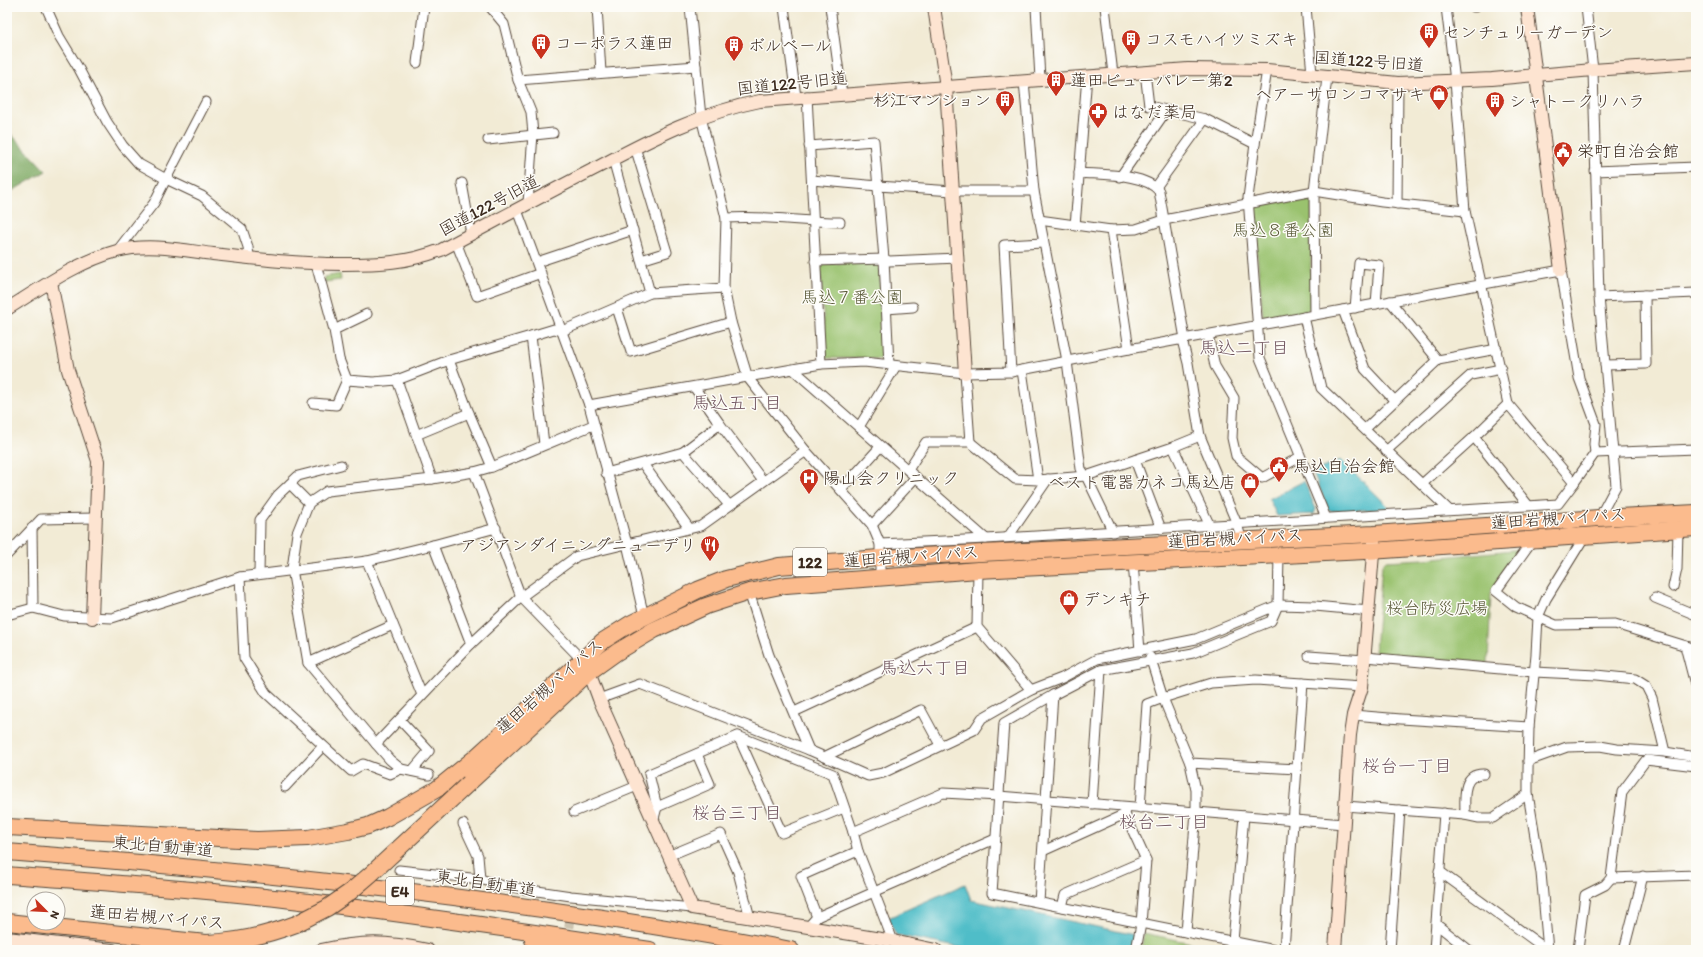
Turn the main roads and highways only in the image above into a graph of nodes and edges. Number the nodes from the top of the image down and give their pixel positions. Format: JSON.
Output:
{"nodes":[{"id":1,"x":1696,"y":513,"type":"edge"},
{"id":2,"x":1696,"y":528,"type":"edge"},
{"id":3,"x":1374,"y":542,"type":"junction"},
{"id":4,"x":586,"y":666,"type":"junction"},
{"id":5,"x":7,"y":827,"type":"edge"},
{"id":6,"x":7,"y":852,"type":"edge"},
{"id":7,"x":7,"y":875,"type":"edge"},
{"id":8,"x":7,"y":922,"type":"edge"},
{"id":9,"x":487,"y":926,"type":"junction"},
{"id":10,"x":564,"y":950,"type":"edge"},
{"id":11,"x":650,"y":950,"type":"edge"},
{"id":12,"x":791,"y":950,"type":"edge"}],
"edges":[{"from":1,"to":3,"type":"highway","name":"蓮田岩槻バイパス","number":"122"},
{"from":2,"to":3,"type":"highway","name":"蓮田岩槻バイパス","number":"122"},
{"from":3,"to":4,"type":"highway","name":"蓮田岩槻バイパス","number":"122"},
{"from":3,"to":4,"type":"highway","name":"蓮田岩槻バイパス","number":"122"},
{"from":4,"to":5,"type":"highway","name":"蓮田岩槻バイパス","number":"122"},
{"from":4,"to":8,"type":"highway","name":"蓮田岩槻バイパス","number":"122","bridge":true},
{"from":6,"to":12,"type":"highway","name":"東北自動車道","number":"E4"},
{"from":7,"to":9,"type":"highway","number":"E4"},
{"from":9,"to":10,"type":"highway"},
{"from":9,"to":11,"type":"highway","number":"E4"}]}
